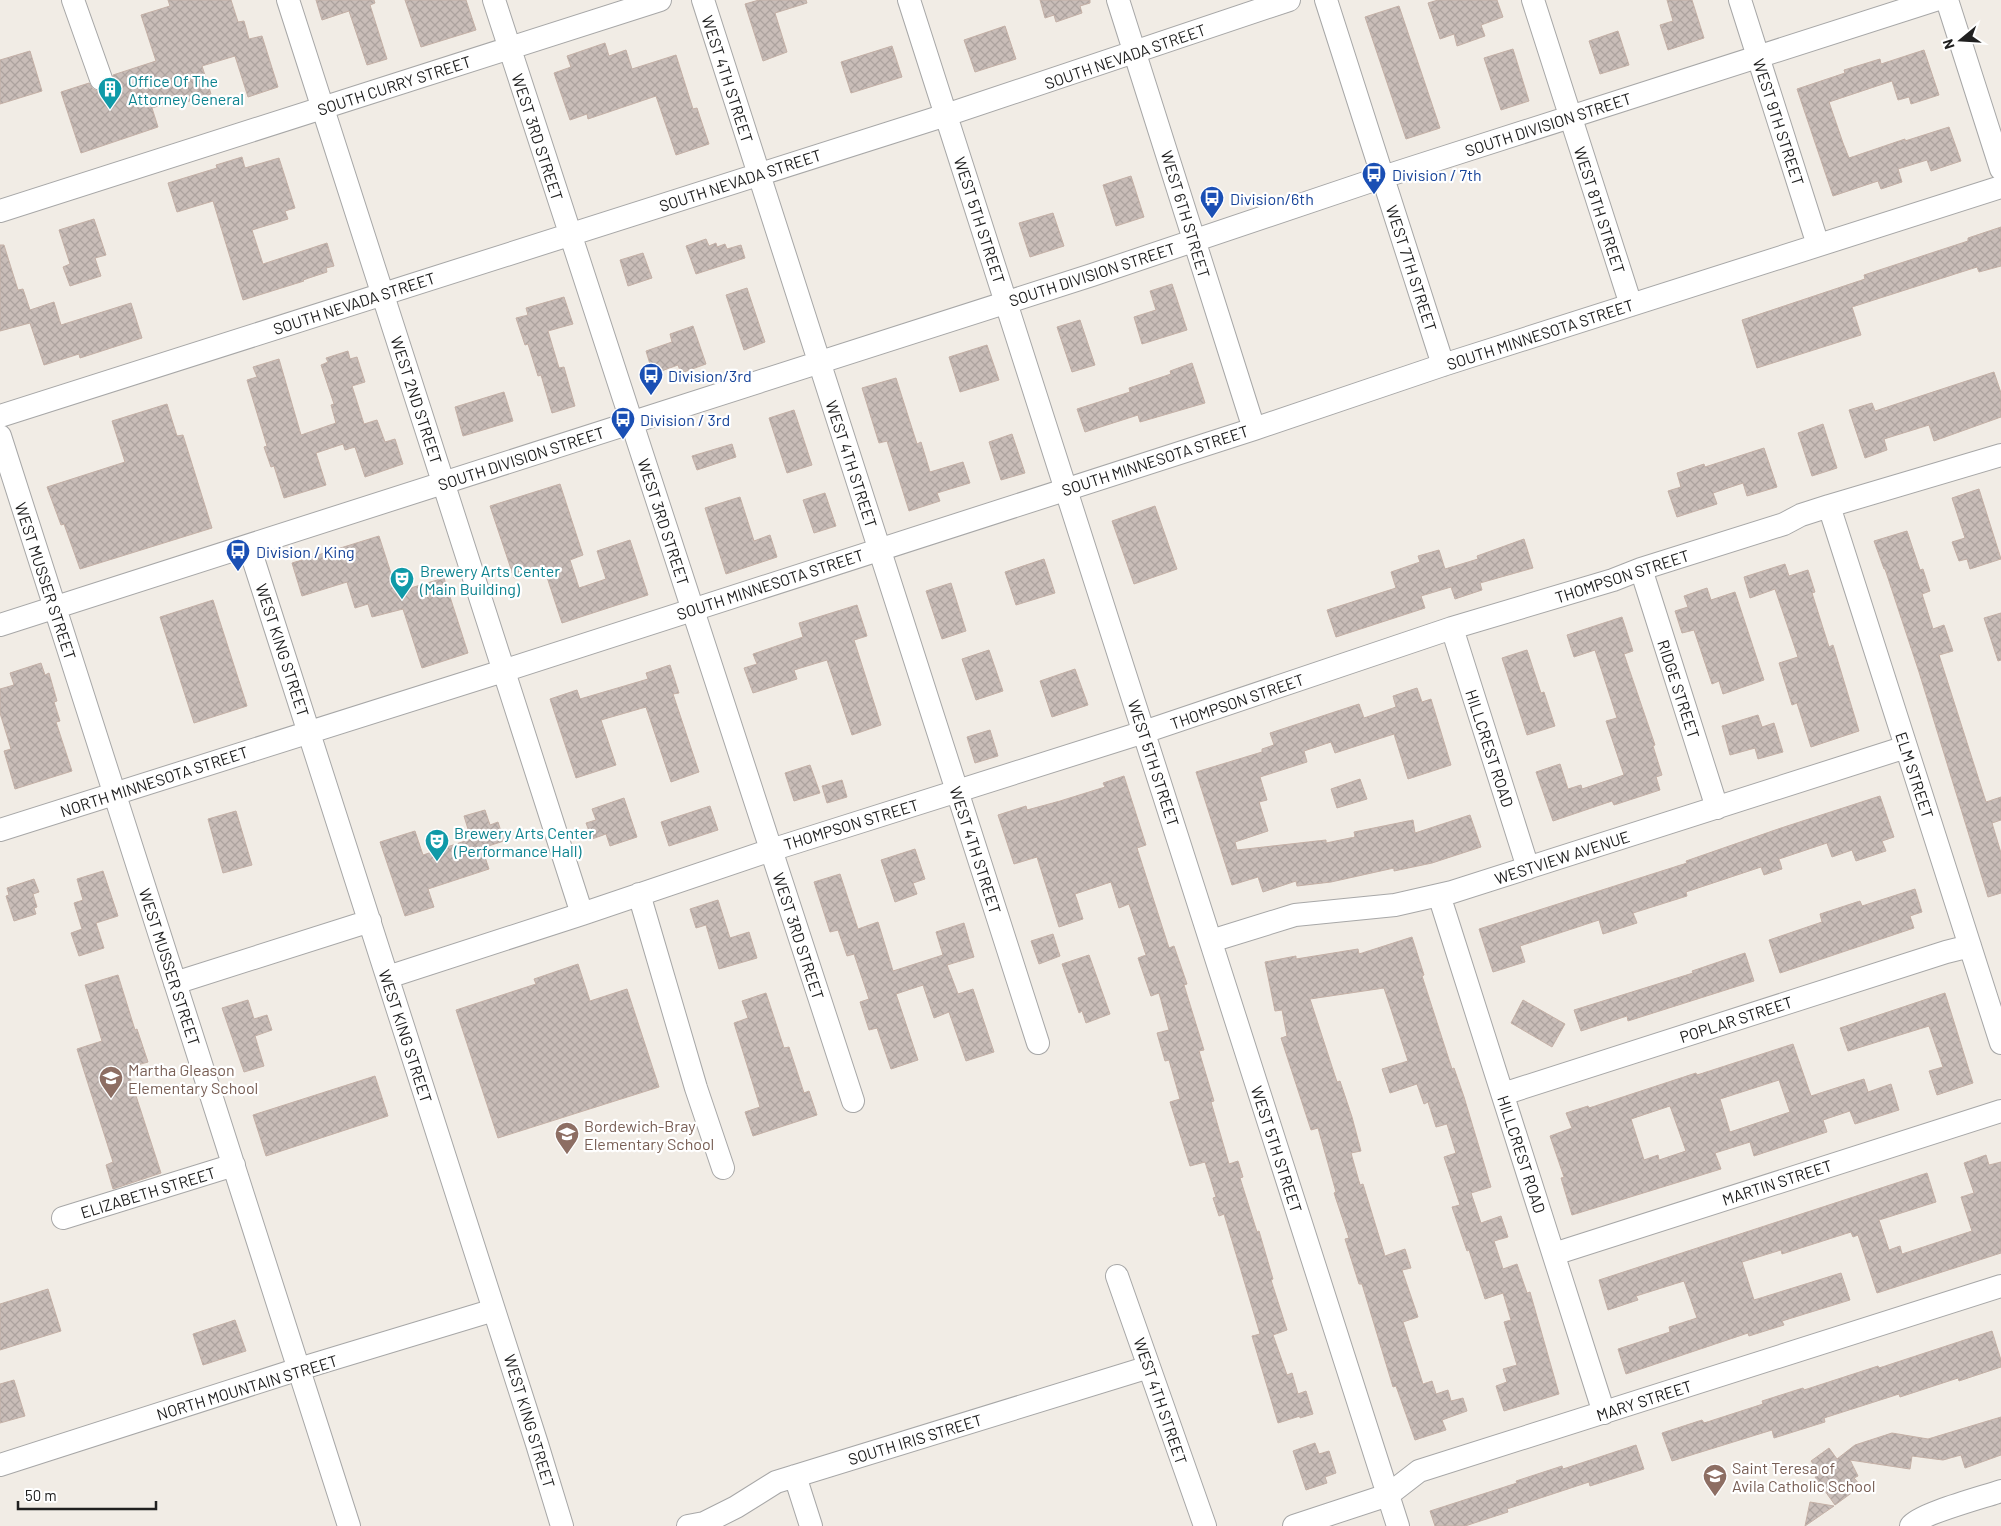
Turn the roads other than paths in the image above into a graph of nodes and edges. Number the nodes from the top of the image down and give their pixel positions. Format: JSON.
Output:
{"nodes":[{"id":1,"x":73,"y":0,"type":"edge"},
{"id":2,"x":288,"y":0,"type":"edge"},
{"id":3,"x":494,"y":0,"type":"edge"},
{"id":4,"x":660,"y":0,"type":"edge"},
{"id":5,"x":702,"y":0,"type":"edge"},
{"id":6,"x":909,"y":0,"type":"edge"},
{"id":7,"x":1118,"y":0,"type":"edge"},
{"id":8,"x":1289,"y":0,"type":"edge"},
{"id":9,"x":1326,"y":0,"type":"edge"},
{"id":10,"x":1533,"y":0,"type":"edge"},
{"id":11,"x":1740,"y":0,"type":"edge"},
{"id":12,"x":1934,"y":0,"type":"edge"},
{"id":13,"x":1947,"y":0,"type":"edge"},
{"id":14,"x":509,"y":48,"type":"junction"},
{"id":15,"x":1135,"y":53,"type":"junction"},
{"id":16,"x":1758,"y":57,"type":"junction"},
{"id":17,"x":101,"y":79,"type":"dead end"},
{"id":18,"x":323,"y":107,"type":"junction"},
{"id":19,"x":946,"y":115,"type":"junction"},
{"id":20,"x":1570,"y":117,"type":"junction"},
{"id":21,"x":2001,"y":169,"type":"edge"},
{"id":22,"x":759,"y":174,"type":"junction"},
{"id":23,"x":1383,"y":177,"type":"junction"},
{"id":24,"x":2001,"y":186,"type":"edge"},
{"id":25,"x":0,"y":211,"type":"edge"},
{"id":26,"x":570,"y":235,"type":"junction"},
{"id":27,"x":1194,"y":242,"type":"junction"},
{"id":28,"x":1818,"y":245,"type":"junction"},
{"id":29,"x":383,"y":294,"type":"junction"},
{"id":30,"x":1006,"y":302,"type":"junction"},
{"id":31,"x":1630,"y":305,"type":"junction"},
{"id":32,"x":820,"y":362,"type":"junction"},
{"id":33,"x":1443,"y":365,"type":"junction"},
{"id":34,"x":0,"y":416,"type":"edge"},
{"id":35,"x":630,"y":422,"type":"junction"},
{"id":36,"x":1254,"y":429,"type":"junction"},
{"id":37,"x":0,"y":436,"type":"edge"},
{"id":38,"x":2001,"y":455,"type":"edge"},
{"id":39,"x":443,"y":483,"type":"junction"},
{"id":40,"x":1066,"y":489,"type":"junction"},
{"id":41,"x":1829,"y":506,"type":"junction"},
{"id":42,"x":249,"y":546,"type":"junction"},
{"id":43,"x":879,"y":550,"type":"junction"},
{"id":44,"x":1641,"y":569,"type":"junction"},
{"id":45,"x":55,"y":607,"type":"junction"},
{"id":46,"x":692,"y":609,"type":"junction"},
{"id":47,"x":0,"y":625,"type":"edge"},
{"id":48,"x":1452,"y":628,"type":"junction"},
{"id":49,"x":503,"y":671,"type":"junction"},
{"id":50,"x":309,"y":732,"type":"junction"},
{"id":51,"x":1144,"y":732,"type":"junction"},
{"id":52,"x":1906,"y":747,"type":"junction"},
{"id":53,"x":957,"y":791,"type":"junction"},
{"id":54,"x":114,"y":793,"type":"junction"},
{"id":55,"x":1717,"y":808,"type":"junction"},
{"id":56,"x":0,"y":830,"type":"edge"},
{"id":57,"x":771,"y":850,"type":"junction"},
{"id":58,"x":1528,"y":868,"type":"junction"},
{"id":59,"x":638,"y":894,"type":"junction"},
{"id":60,"x":1439,"y":895,"type":"junction"},
{"id":61,"x":582,"y":914,"type":"junction"},
{"id":62,"x":370,"y":921,"type":"junction"},
{"id":63,"x":1211,"y":941,"type":"junction"},
{"id":64,"x":1970,"y":946,"type":"junction"},
{"id":65,"x":388,"y":977,"type":"junction"},
{"id":66,"x":175,"y":983,"type":"junction"},
{"id":67,"x":1038,"y":1043,"type":"dead end"},
{"id":68,"x":2001,"y":1043,"type":"edge"},
{"id":69,"x":1503,"y":1094,"type":"junction"},
{"id":70,"x":853,"y":1101,"type":"dead end"},
{"id":71,"x":2001,"y":1111,"type":"edge"},
{"id":72,"x":234,"y":1165,"type":"junction"},
{"id":73,"x":723,"y":1168,"type":"dead end"},
{"id":74,"x":63,"y":1218,"type":"dead end"},
{"id":75,"x":1554,"y":1254,"type":"junction"},
{"id":76,"x":1117,"y":1276,"type":"dead end"},
{"id":77,"x":2001,"y":1286,"type":"edge"},
{"id":78,"x":494,"y":1310,"type":"junction"},
{"id":79,"x":1149,"y":1367,"type":"junction"},
{"id":80,"x":299,"y":1369,"type":"junction"},
{"id":81,"x":1604,"y":1413,"type":"junction"},
{"id":82,"x":0,"y":1465,"type":"edge"},
{"id":83,"x":795,"y":1476,"type":"junction"},
{"id":84,"x":2001,"y":1491,"type":"edge"},
{"id":85,"x":1388,"y":1495,"type":"junction"},
{"id":86,"x":350,"y":1526,"type":"edge"},
{"id":87,"x":562,"y":1526,"type":"edge"},
{"id":88,"x":688,"y":1526,"type":"edge"},
{"id":89,"x":811,"y":1526,"type":"edge"},
{"id":90,"x":1205,"y":1526,"type":"edge"},
{"id":91,"x":1294,"y":1526,"type":"edge"},
{"id":92,"x":1398,"y":1526,"type":"edge"},
{"id":93,"x":1911,"y":1526,"type":"edge"}],
"edges":[{"from":1,"to":17,"type":"street"},
{"from":2,"to":18,"type":"street","name":"WEST 2ND STREET"},
{"from":3,"to":14,"type":"street","name":"WEST 3RD STREET"},
{"from":4,"to":14,"type":"street","name":"SOUTH CURRY STREET"},
{"from":5,"to":22,"type":"street","name":"WEST 4TH STREET"},
{"from":6,"to":19,"type":"street","name":"WEST 5TH STREET"},
{"from":7,"to":15,"type":"street","name":"WEST 6TH STREET"},
{"from":8,"to":15,"type":"street","name":"SOUTH NEVADA STREET"},
{"from":9,"to":23,"type":"street","name":"WEST 7TH STREET"},
{"from":10,"to":20,"type":"street","name":"WEST 8TH STREET"},
{"from":11,"to":16,"type":"street","name":"WEST 9TH STREET"},
{"from":12,"to":16,"type":"street","name":"SOUTH DIVISION STREET"},
{"from":13,"to":21,"type":"street"},
{"from":14,"to":18,"type":"street","name":"SOUTH CURRY STREET"},
{"from":14,"to":26,"type":"street","name":"WEST 3RD STREET"},
{"from":15,"to":19,"type":"street","name":"SOUTH NEVADA STREET"},
{"from":15,"to":27,"type":"street","name":"WEST 6TH STREET"},
{"from":16,"to":20,"type":"street","name":"SOUTH DIVISION STREET"},
{"from":16,"to":28,"type":"street","name":"WEST 9TH STREET"},
{"from":18,"to":25,"type":"street","name":"SOUTH CURRY STREET"},
{"from":18,"to":29,"type":"street","name":"WEST 2ND STREET"},
{"from":19,"to":22,"type":"street","name":"SOUTH NEVADA STREET"},
{"from":19,"to":30,"type":"street","name":"WEST 5TH STREET"},
{"from":20,"to":23,"type":"street","name":"SOUTH DIVISION STREET"},
{"from":20,"to":31,"type":"street","name":"WEST 8TH STREET"},
{"from":22,"to":26,"type":"street","name":"SOUTH NEVADA STREET"},
{"from":22,"to":32,"type":"street","name":"WEST 4TH STREET"},
{"from":23,"to":27,"type":"street","name":"SOUTH DIVISION STREET"},
{"from":23,"to":33,"type":"street","name":"WEST 7TH STREET"},
{"from":24,"to":28,"type":"street","name":"SOUTH MINNESOTA STREET"},
{"from":26,"to":29,"type":"street","name":"SOUTH NEVADA STREET"},
{"from":26,"to":35,"type":"street","name":"WEST 3RD STREET"},
{"from":27,"to":30,"type":"street","name":"SOUTH DIVISION STREET"},
{"from":27,"to":36,"type":"street","name":"WEST 6TH STREET"},
{"from":28,"to":31,"type":"street","name":"SOUTH MINNESOTA STREET"},
{"from":29,"to":34,"type":"street","name":"SOUTH NEVADA STREET"},
{"from":29,"to":39,"type":"street","name":"WEST 2ND STREET"},
{"from":30,"to":32,"type":"street","name":"SOUTH DIVISION STREET"},
{"from":30,"to":40,"type":"street","name":"WEST 5TH STREET"},
{"from":31,"to":33,"type":"street","name":"SOUTH MINNESOTA STREET"},
{"from":32,"to":35,"type":"street","name":"SOUTH DIVISION STREET"},
{"from":32,"to":43,"type":"street","name":"WEST 4TH STREET"},
{"from":33,"to":36,"type":"street","name":"SOUTH MINNESOTA STREET"},
{"from":35,"to":39,"type":"street","name":"SOUTH DIVISION STREET"},
{"from":35,"to":46,"type":"street","name":"WEST 3RD STREET"},
{"from":36,"to":40,"type":"street","name":"SOUTH MINNESOTA STREET"},
{"from":37,"to":45,"type":"street","name":"WEST MUSSER STREET"},
{"from":38,"to":41,"type":"street","name":"THOMPSON STREET"},
{"from":39,"to":42,"type":"street","name":"SOUTH DIVISION STREET"},
{"from":39,"to":49,"type":"street","name":"WEST 2ND STREET"},
{"from":40,"to":43,"type":"street","name":"SOUTH MINNESOTA STREET"},
{"from":40,"to":51,"type":"street","name":"WEST 5TH STREET"},
{"from":41,"to":44,"type":"street","name":"THOMPSON STREET"},
{"from":41,"to":52,"type":"street","name":"ELM STREET"},
{"from":42,"to":45,"type":"street","name":"SOUTH DIVISION STREET"},
{"from":42,"to":50,"type":"street","name":"WEST KING STREET"},
{"from":43,"to":46,"type":"street","name":"SOUTH MINNESOTA STREET"},
{"from":43,"to":53,"type":"street","name":"WEST 4TH STREET"},
{"from":44,"to":48,"type":"street","name":"THOMPSON STREET"},
{"from":44,"to":55,"type":"street","name":"RIDGE STREET"},
{"from":45,"to":47,"type":"street","name":"SOUTH DIVISION STREET"},
{"from":45,"to":54,"type":"street","name":"WEST MUSSER STREET"},
{"from":46,"to":49,"type":"street","name":"SOUTH MINNESOTA STREET"},
{"from":46,"to":57,"type":"street","name":"WEST 3RD STREET"},
{"from":48,"to":51,"type":"street","name":"THOMPSON STREET"},
{"from":48,"to":58,"type":"street","name":"HILLCREST ROAD"},
{"from":49,"to":50,"type":"street","name":"SOUTH MINNESOTA STREET"},
{"from":49,"to":61,"type":"street","name":"WEST 2ND STREET"},
{"from":50,"to":54,"type":"street","name":"NORTH MINNESOTA STREET"},
{"from":50,"to":62,"type":"street","name":"WEST KING STREET"},
{"from":51,"to":53,"type":"street","name":"THOMPSON STREET"},
{"from":51,"to":63,"type":"street","name":"WEST 5TH STREET"},
{"from":52,"to":55,"type":"street","name":"WESTVIEW AVENUE"},
{"from":52,"to":64,"type":"street","name":"ELM STREET"},
{"from":53,"to":57,"type":"street","name":"THOMPSON STREET"},
{"from":53,"to":67,"type":"street","name":"WEST 4TH STREET"},
{"from":54,"to":56,"type":"street","name":"NORTH MINNESOTA STREET"},
{"from":54,"to":66,"type":"street","name":"WEST MUSSER STREET"},
{"from":55,"to":58,"type":"street","name":"WESTVIEW AVENUE"},
{"from":57,"to":59,"type":"street","name":"THOMPSON STREET"},
{"from":57,"to":70,"type":"street","name":"WEST 3RD STREET"},
{"from":58,"to":60,"type":"street","name":"WESTVIEW AVENUE"},
{"from":59,"to":61,"type":"street","name":"THOMPSON STREET"},
{"from":59,"to":73,"type":"street"},
{"from":60,"to":63,"type":"street","name":"WESTVIEW AVENUE"},
{"from":60,"to":69,"type":"street","name":"HILLCREST ROAD"},
{"from":61,"to":65,"type":"street","name":"THOMPSON STREET"},
{"from":62,"to":65,"type":"street","name":"WEST KING STREET"},
{"from":62,"to":66,"type":"street"},
{"from":63,"to":85,"type":"street","name":"WEST 5TH STREET"},
{"from":64,"to":68,"type":"street","name":"ELM STREET"},
{"from":64,"to":69,"type":"street","name":"POPLAR STREET"},
{"from":65,"to":78,"type":"street","name":"WEST KING STREET"},
{"from":66,"to":72,"type":"street","name":"WEST MUSSER STREET"},
{"from":69,"to":75,"type":"street","name":"HILLCREST ROAD"},
{"from":71,"to":75,"type":"street","name":"MARTIN STREET"},
{"from":72,"to":74,"type":"street","name":"ELIZABETH STREET"},
{"from":72,"to":80,"type":"street","name":"WEST MUSSER STREET"},
{"from":75,"to":81,"type":"street","name":"HILLCREST ROAD"},
{"from":76,"to":79,"type":"street","name":"WEST 4TH STREET"},
{"from":77,"to":81,"type":"street","name":"MARY STREET"},
{"from":78,"to":80,"type":"street","name":"NORTH MOUNTAIN STREET"},
{"from":78,"to":87,"type":"street","name":"WEST KING STREET"},
{"from":79,"to":83,"type":"street","name":"SOUTH IRIS STREET"},
{"from":79,"to":90,"type":"street","name":"WEST 4TH STREET"},
{"from":80,"to":82,"type":"street","name":"NORTH MOUNTAIN STREET"},
{"from":80,"to":86,"type":"street","name":"WEST MUSSER STREET"},
{"from":81,"to":85,"type":"street","name":"MARY STREET"},
{"from":83,"to":88,"type":"street","name":"SOUTH IRIS STREET"},
{"from":83,"to":89,"type":"street"},
{"from":84,"to":93,"type":"street"},
{"from":85,"to":91,"type":"street","name":"MARY STREET"},
{"from":85,"to":92,"type":"street","name":"WEST 5TH STREET"}]}
